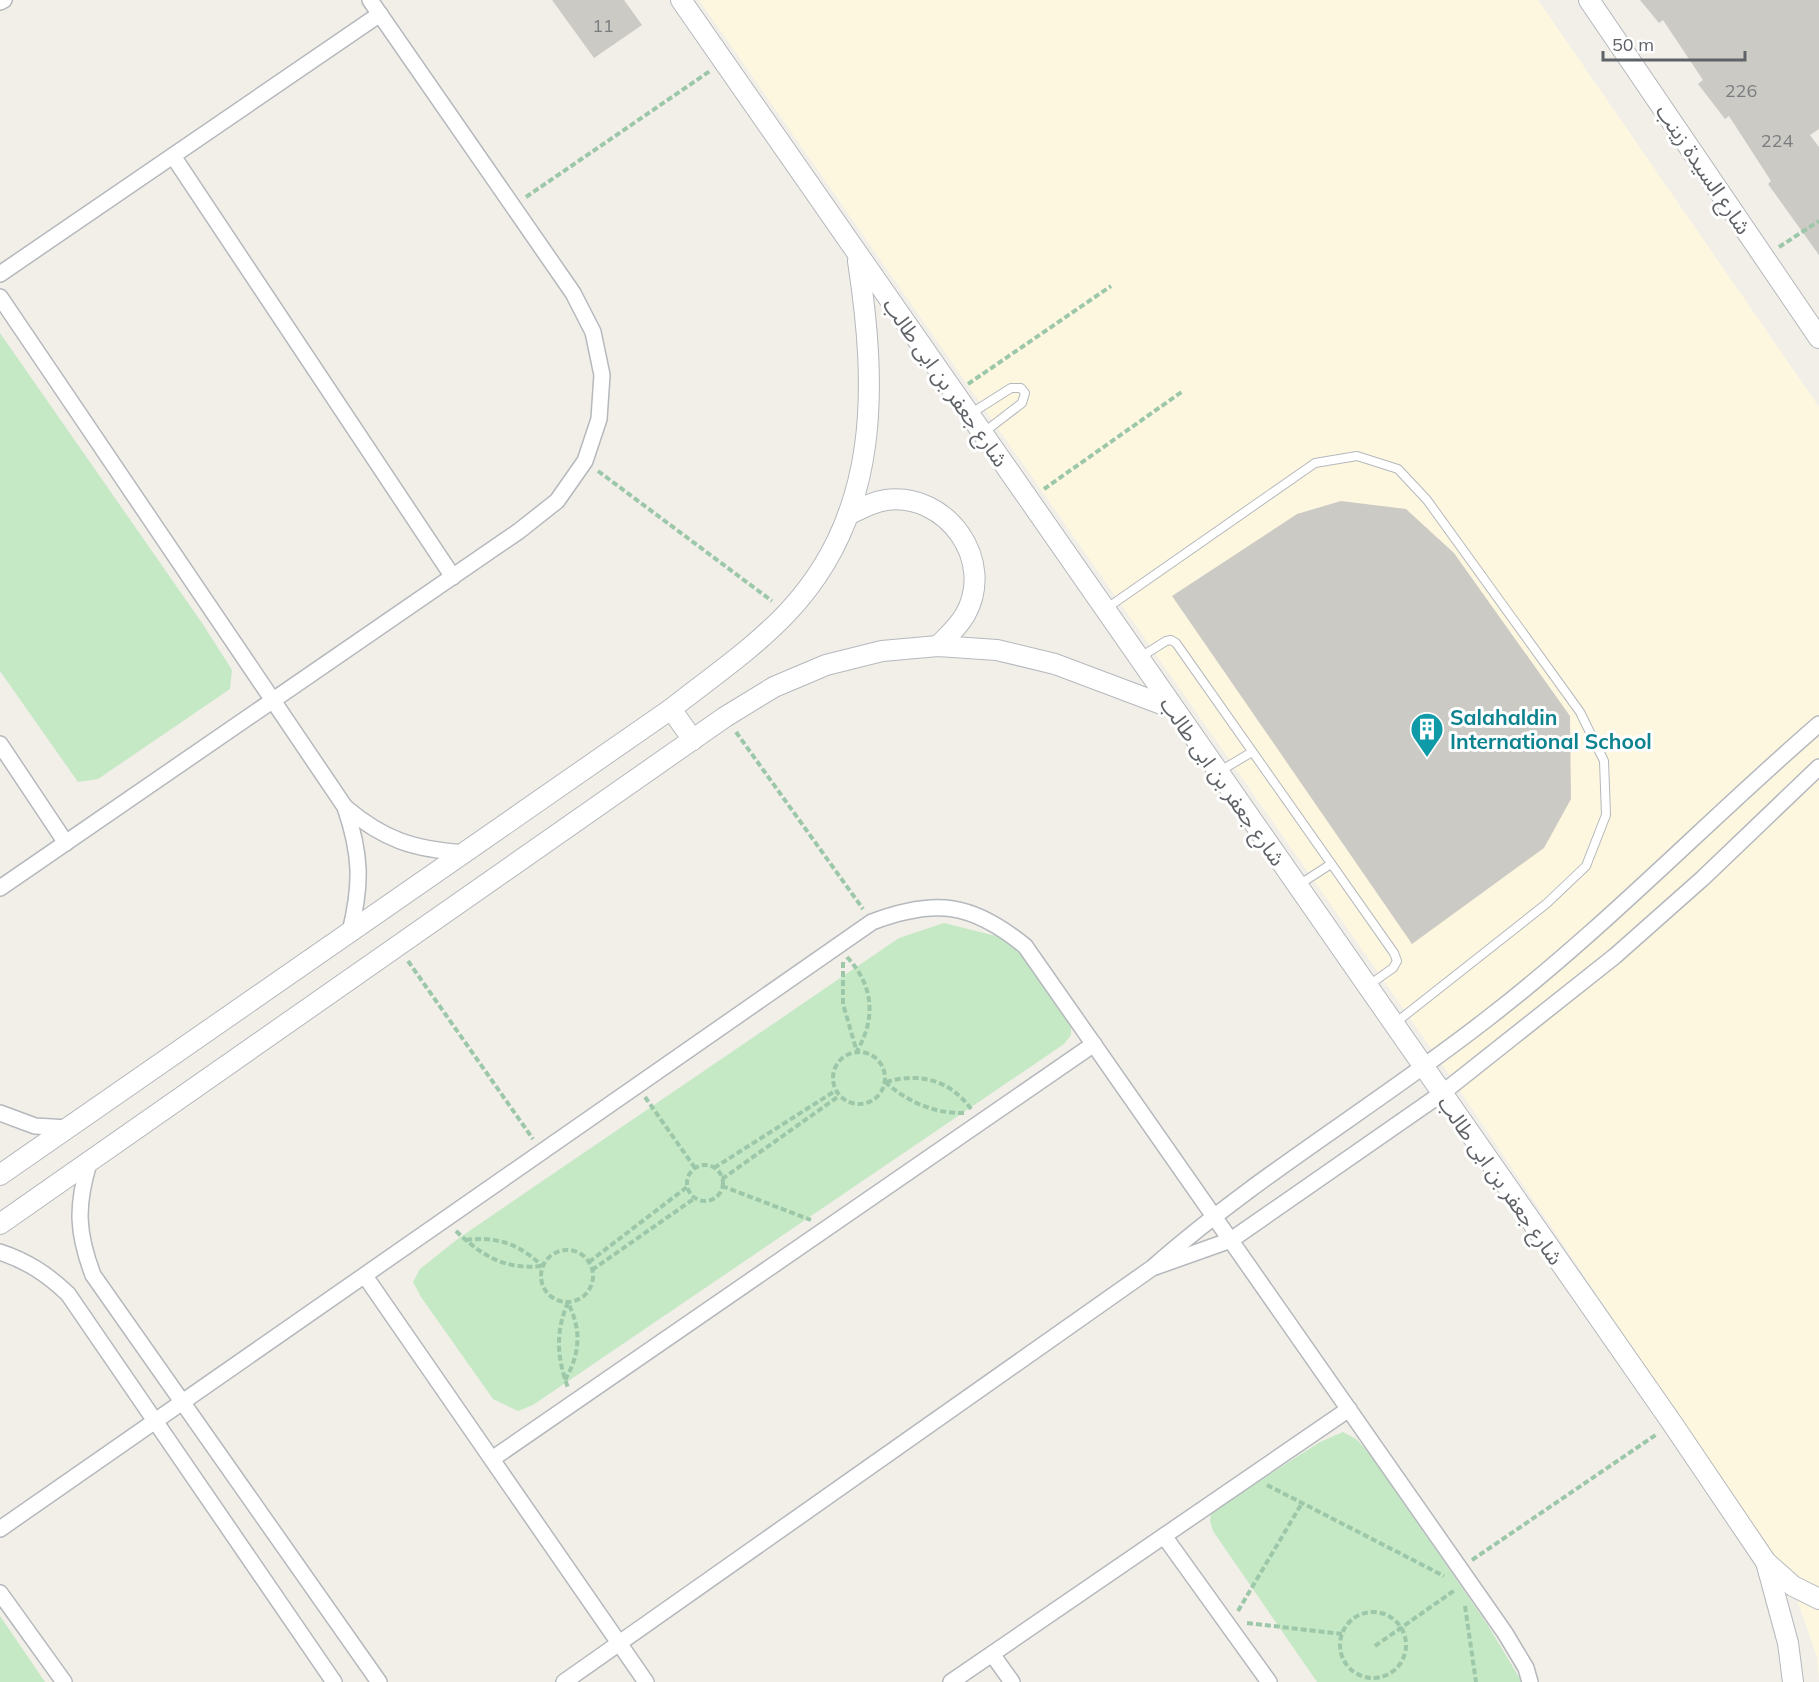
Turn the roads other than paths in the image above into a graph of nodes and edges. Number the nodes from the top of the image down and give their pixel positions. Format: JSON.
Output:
{"nodes":[{"id":1,"x":370,"y":0,"type":"edge"},
{"id":2,"x":681,"y":0,"type":"edge"},
{"id":3,"x":1589,"y":0,"type":"edge"},
{"id":4,"x":380,"y":14,"type":"junction"},
{"id":5,"x":173,"y":156,"type":"junction"},
{"id":6,"x":858,"y":255,"type":"junction"},
{"id":7,"x":0,"y":274,"type":"edge"},
{"id":8,"x":0,"y":297,"type":"edge"},
{"id":9,"x":1819,"y":338,"type":"edge"},
{"id":10,"x":969,"y":415,"type":"junction"},
{"id":11,"x":982,"y":434,"type":"junction"},
{"id":12,"x":848,"y":515,"type":"junction"},
{"id":13,"x":453,"y":577,"type":"junction"},
{"id":14,"x":1104,"y":610,"type":"junction"},
{"id":15,"x":938,"y":646,"type":"junction"},
{"id":16,"x":1138,"y":659,"type":"junction"},
{"id":17,"x":272,"y":701,"type":"junction"},
{"id":18,"x":1172,"y":708,"type":"junction"},
{"id":19,"x":671,"y":709,"type":"junction"},
{"id":20,"x":1819,"y":724,"type":"edge"},
{"id":21,"x":693,"y":740,"type":"junction"},
{"id":22,"x":0,"y":744,"type":"edge"},
{"id":23,"x":1252,"y":752,"type":"junction"},
{"id":24,"x":1819,"y":767,"type":"edge"},
{"id":25,"x":1218,"y":773,"type":"junction"},
{"id":26,"x":345,"y":807,"type":"junction"},
{"id":27,"x":66,"y":843,"type":"junction"},
{"id":28,"x":464,"y":853,"type":"junction"},
{"id":29,"x":1331,"y":864,"type":"junction"},
{"id":30,"x":1296,"y":886,"type":"junction"},
{"id":31,"x":0,"y":888,"type":"edge"},
{"id":32,"x":350,"y":932,"type":"junction"},
{"id":33,"x":1366,"y":987,"type":"junction"},
{"id":34,"x":1393,"y":1025,"type":"junction"},
{"id":35,"x":1094,"y":1044,"type":"junction"},
{"id":36,"x":1422,"y":1068,"type":"junction"},
{"id":37,"x":1440,"y":1094,"type":"junction"},
{"id":38,"x":0,"y":1113,"type":"edge"},
{"id":39,"x":68,"y":1128,"type":"junction"},
{"id":40,"x":89,"y":1163,"type":"junction"},
{"id":41,"x":0,"y":1175,"type":"edge"},
{"id":42,"x":1214,"y":1216,"type":"junction"},
{"id":43,"x":0,"y":1224,"type":"edge"},
{"id":44,"x":1231,"y":1240,"type":"junction"},
{"id":45,"x":0,"y":1252,"type":"edge"},
{"id":46,"x":1152,"y":1268,"type":"junction"},
{"id":47,"x":365,"y":1276,"type":"junction"},
{"id":48,"x":182,"y":1404,"type":"junction"},
{"id":49,"x":1349,"y":1409,"type":"junction"},
{"id":50,"x":156,"y":1422,"type":"junction"},
{"id":51,"x":492,"y":1459,"type":"junction"},
{"id":52,"x":0,"y":1529,"type":"edge"},
{"id":53,"x":1164,"y":1536,"type":"junction"},
{"id":54,"x":1766,"y":1562,"type":"junction"},
{"id":55,"x":0,"y":1593,"type":"edge"},
{"id":56,"x":1819,"y":1599,"type":"edge"},
{"id":57,"x":619,"y":1643,"type":"junction"},
{"id":58,"x":992,"y":1654,"type":"junction"},
{"id":59,"x":64,"y":1682,"type":"edge"},
{"id":60,"x":334,"y":1682,"type":"edge"},
{"id":61,"x":379,"y":1682,"type":"edge"},
{"id":62,"x":564,"y":1682,"type":"edge"},
{"id":63,"x":646,"y":1682,"type":"edge"},
{"id":64,"x":951,"y":1682,"type":"edge"},
{"id":65,"x":1012,"y":1682,"type":"edge"},
{"id":66,"x":1269,"y":1682,"type":"edge"},
{"id":67,"x":1530,"y":1682,"type":"edge"},
{"id":68,"x":1792,"y":1682,"type":"edge"}],
"edges":[{"from":1,"to":4,"type":"street"},
{"from":2,"to":6,"type":"street","name":"شارع جعفر بن ابى طالب"},
{"from":3,"to":9,"type":"street","name":"شارع السيدة زينب"},
{"from":4,"to":5,"type":"street"},
{"from":4,"to":13,"type":"street"},
{"from":5,"to":7,"type":"street"},
{"from":5,"to":13,"type":"street"},
{"from":6,"to":10,"type":"street","name":"شارع جعفر بن ابى طالب"},
{"from":6,"to":12,"type":"street"},
{"from":8,"to":17,"type":"street"},
{"from":10,"to":11,"type":"street","name":"شارع جعفر بن ابى طالب"},
{"from":10,"to":11,"type":"lane"},
{"from":11,"to":14,"type":"street","name":"شارع جعفر بن ابى طالب"},
{"from":12,"to":15,"type":"street"},
{"from":12,"to":19,"type":"street"},
{"from":13,"to":17,"type":"street"},
{"from":14,"to":16,"type":"street","name":"شارع جعفر بن ابى طالب"},
{"from":14,"to":34,"type":"lane"},
{"from":15,"to":18,"type":"street"},
{"from":15,"to":21,"type":"street"},
{"from":16,"to":18,"type":"street","name":"شارع جعفر بن ابى طالب"},
{"from":16,"to":23,"type":"lane"},
{"from":17,"to":26,"type":"street"},
{"from":17,"to":27,"type":"street"},
{"from":18,"to":25,"type":"street","name":"شارع جعفر بن ابى طالب"},
{"from":19,"to":21,"type":"street"},
{"from":19,"to":28,"type":"street"},
{"from":20,"to":36,"type":"street"},
{"from":21,"to":40,"type":"street"},
{"from":22,"to":27,"type":"street"},
{"from":23,"to":25,"type":"lane"},
{"from":23,"to":29,"type":"lane"},
{"from":24,"to":37,"type":"street"},
{"from":25,"to":30,"type":"street","name":"شارع جعفر بن ابى طالب"},
{"from":26,"to":28,"type":"street"},
{"from":26,"to":32,"type":"street"},
{"from":27,"to":31,"type":"street"},
{"from":28,"to":32,"type":"street"},
{"from":29,"to":30,"type":"lane"},
{"from":29,"to":33,"type":"lane"},
{"from":30,"to":33,"type":"street","name":"شارع جعفر بن ابى طالب"},
{"from":32,"to":39,"type":"street"},
{"from":33,"to":34,"type":"street","name":"شارع جعفر بن ابى طالب"},
{"from":34,"to":36,"type":"street","name":"شارع جعفر بن ابى طالب"},
{"from":35,"to":42,"type":"street"},
{"from":35,"to":47,"type":"street"},
{"from":35,"to":51,"type":"street"},
{"from":36,"to":37,"type":"street","name":"شارع جعفر بن ابى طالب"},
{"from":36,"to":42,"type":"street"},
{"from":37,"to":44,"type":"street"},
{"from":37,"to":54,"type":"street","name":"شارع جعفر بن ابى طالب"},
{"from":38,"to":39,"type":"street"},
{"from":39,"to":41,"type":"street"},
{"from":40,"to":43,"type":"street"},
{"from":40,"to":48,"type":"street"},
{"from":42,"to":44,"type":"street"},
{"from":42,"to":46,"type":"street"},
{"from":44,"to":46,"type":"street"},
{"from":44,"to":49,"type":"street"},
{"from":45,"to":50,"type":"street"},
{"from":46,"to":57,"type":"street"},
{"from":47,"to":48,"type":"street"},
{"from":47,"to":51,"type":"street"},
{"from":48,"to":50,"type":"street"},
{"from":48,"to":61,"type":"street"},
{"from":49,"to":53,"type":"street"},
{"from":49,"to":67,"type":"street"},
{"from":50,"to":52,"type":"street"},
{"from":50,"to":60,"type":"street"},
{"from":51,"to":57,"type":"street"},
{"from":53,"to":58,"type":"street"},
{"from":53,"to":66,"type":"street"},
{"from":54,"to":56,"type":"street","name":"شارع جعفر بن ابى طالب"},
{"from":54,"to":68,"type":"street","name":"شارع جعفر بن ابى طالب"},
{"from":55,"to":59,"type":"street"},
{"from":57,"to":62,"type":"street"},
{"from":57,"to":63,"type":"street"},
{"from":58,"to":64,"type":"street"},
{"from":58,"to":65,"type":"street"}]}
